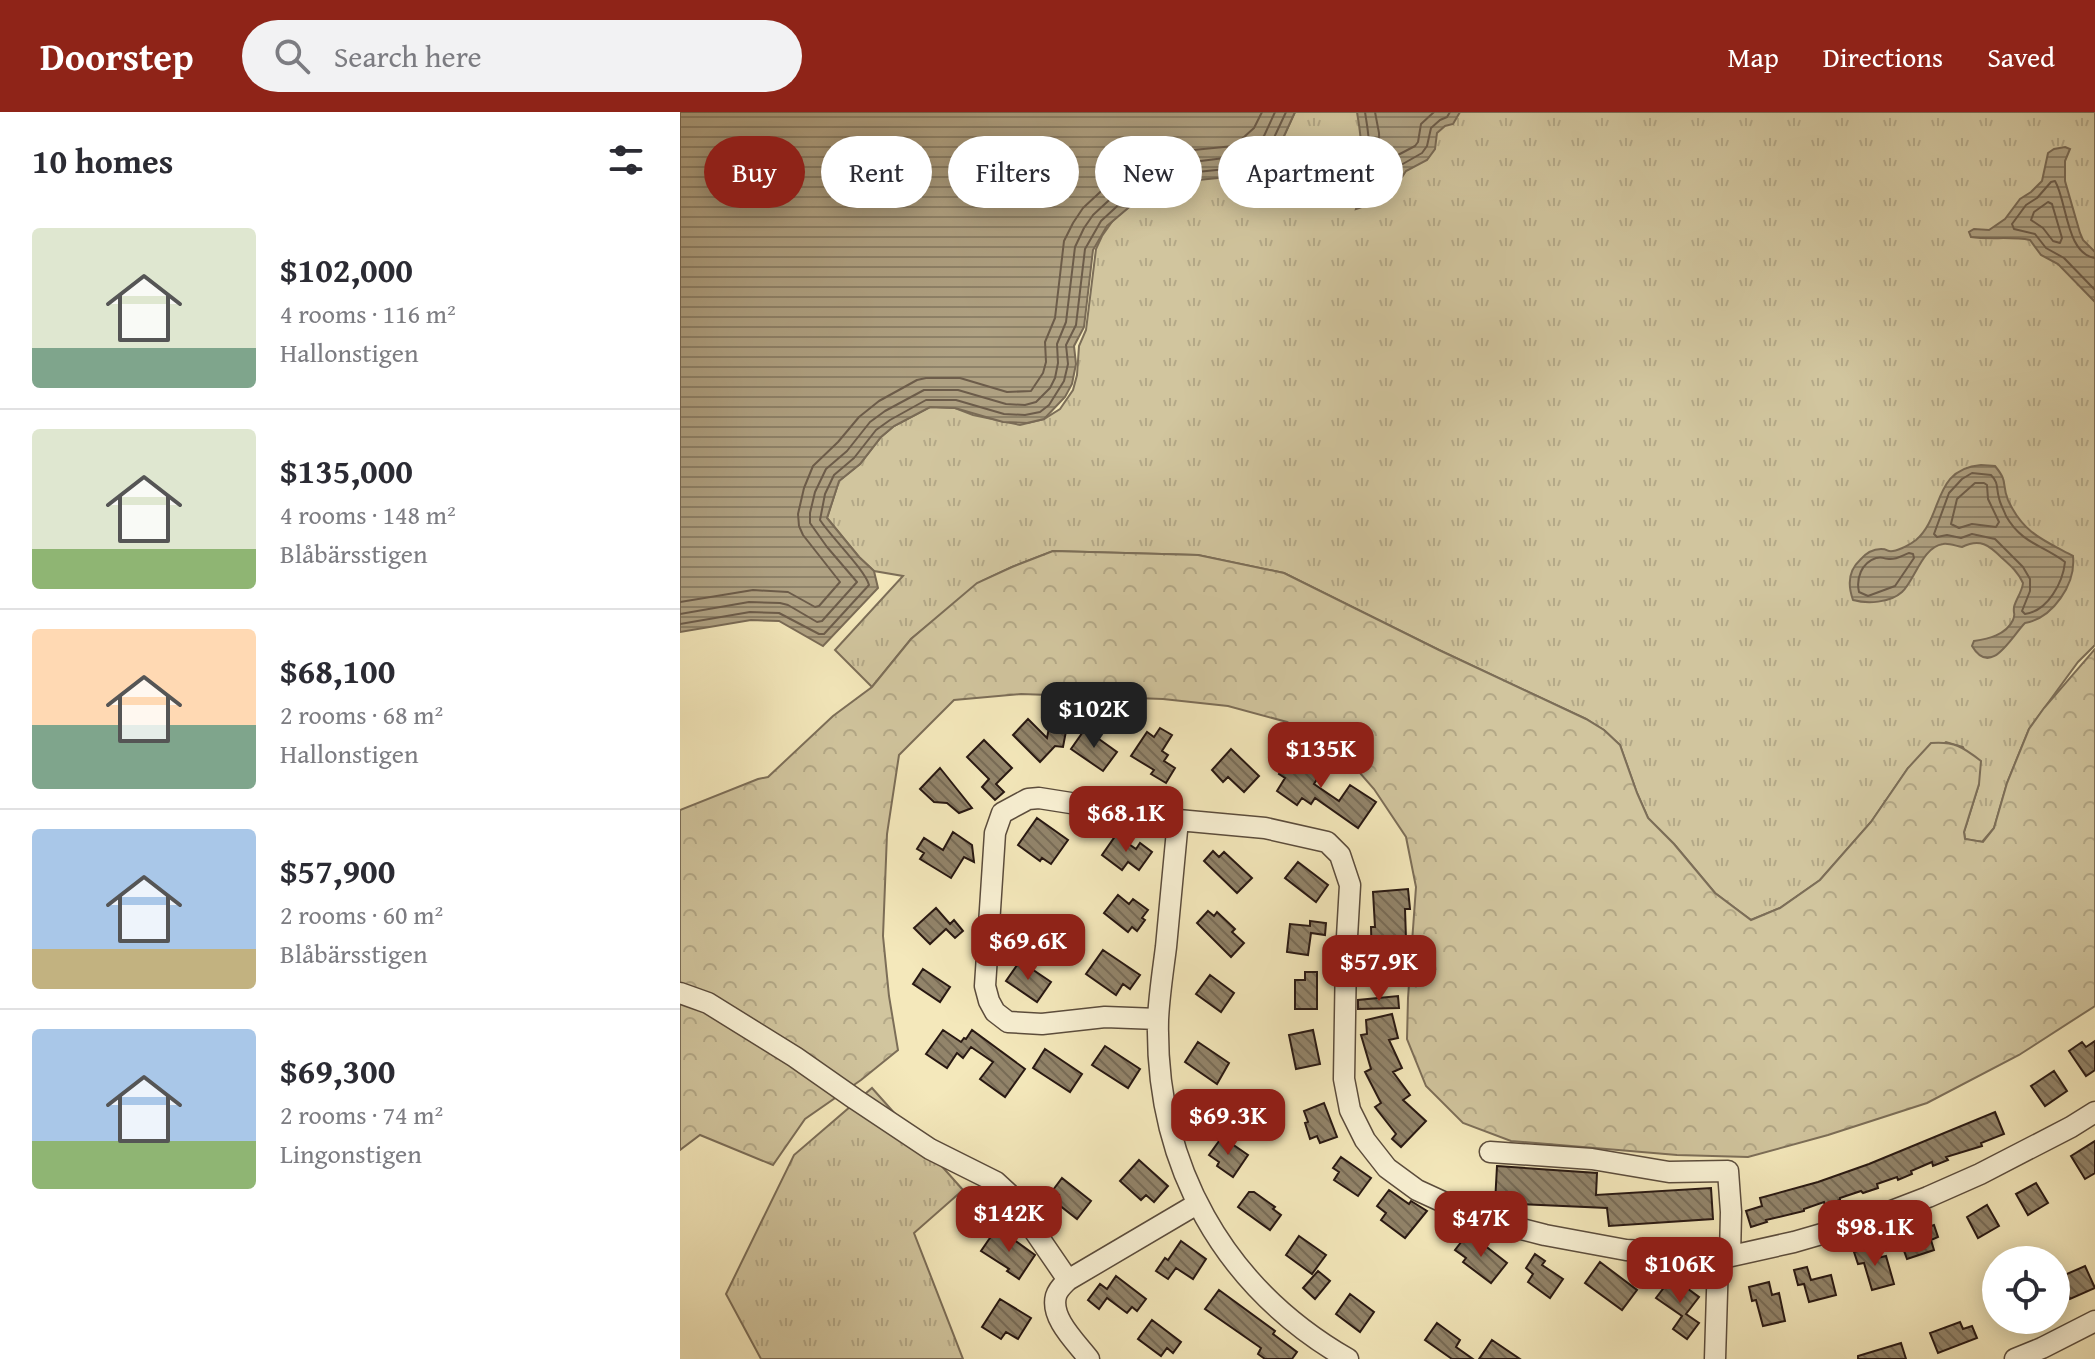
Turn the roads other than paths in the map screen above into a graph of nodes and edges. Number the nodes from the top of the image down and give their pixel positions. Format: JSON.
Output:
{"nodes":[{"id":1,"x":1178,"y":820,"type":"junction"},
{"id":2,"x":680,"y":993,"type":"edge"},
{"id":3,"x":708,"y":1003,"type":"junction"},
{"id":4,"x":680,"y":1013,"type":"edge"},
{"id":5,"x":1158,"y":1019,"type":"junction"},
{"id":6,"x":2095,"y":1112,"type":"edge"},
{"id":7,"x":1490,"y":1152,"type":"dead end"},
{"id":8,"x":1197,"y":1204,"type":"junction"},
{"id":9,"x":1724,"y":1258,"type":"junction"},
{"id":10,"x":1068,"y":1280,"type":"junction"},
{"id":11,"x":2095,"y":1321,"type":"edge"},
{"id":12,"x":2045,"y":1354,"type":"edge"},
{"id":13,"x":1089,"y":1359,"type":"edge"},
{"id":14,"x":1348,"y":1359,"type":"edge"},
{"id":15,"x":1715,"y":1359,"type":"edge"},
{"id":16,"x":2015,"y":1359,"type":"edge"}],
"edges":[{"from":1,"to":5,"type":"street"},
{"from":1,"to":5,"type":"street"},
{"from":1,"to":9,"type":"street"},
{"from":2,"to":3,"type":"street"},
{"from":3,"to":4,"type":"street"},
{"from":3,"to":10,"type":"street"},
{"from":5,"to":8,"type":"street"},
{"from":6,"to":9,"type":"street"},
{"from":7,"to":9,"type":"street"},
{"from":8,"to":10,"type":"street"},
{"from":8,"to":14,"type":"street"},
{"from":9,"to":15,"type":"street"},
{"from":10,"to":13,"type":"street"},
{"from":11,"to":12,"type":"street"},
{"from":12,"to":16,"type":"street"}]}
